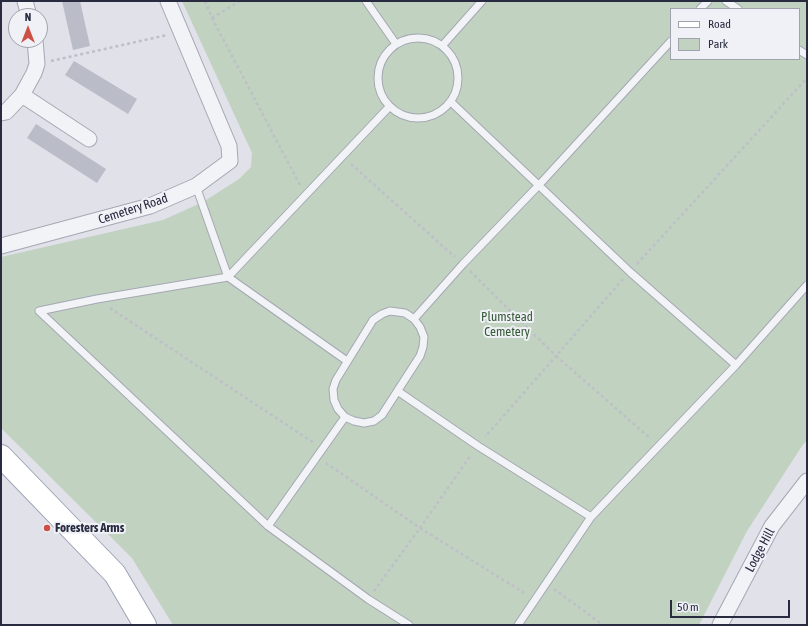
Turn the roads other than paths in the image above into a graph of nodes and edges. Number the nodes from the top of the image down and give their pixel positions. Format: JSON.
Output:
{"nodes":[{"id":1,"x":168,"y":1,"type":"edge"},
{"id":2,"x":366,"y":1,"type":"edge"},
{"id":3,"x":482,"y":1,"type":"edge"},
{"id":4,"x":726,"y":1,"type":"edge"},
{"id":5,"x":736,"y":8,"type":"edge"},
{"id":6,"x":670,"y":42,"type":"edge"},
{"id":7,"x":396,"y":44,"type":"junction"},
{"id":8,"x":442,"y":46,"type":"junction"},
{"id":9,"x":36,"y":48,"type":"edge"},
{"id":10,"x":22,"y":95,"type":"junction"},
{"id":11,"x":451,"y":102,"type":"junction"},
{"id":12,"x":389,"y":107,"type":"junction"},
{"id":13,"x":1,"y":113,"type":"edge"},
{"id":14,"x":88,"y":139,"type":"dead end"},
{"id":15,"x":539,"y":185,"type":"junction"},
{"id":16,"x":196,"y":186,"type":"junction"},
{"id":17,"x":1,"y":246,"type":"edge"},
{"id":18,"x":228,"y":277,"type":"junction"},
{"id":19,"x":807,"y":285,"type":"edge"},
{"id":20,"x":414,"y":319,"type":"junction"},
{"id":21,"x":347,"y":361,"type":"junction"},
{"id":22,"x":736,"y":365,"type":"junction"},
{"id":23,"x":399,"y":392,"type":"junction"},
{"id":24,"x":345,"y":417,"type":"junction"},
{"id":25,"x":1,"y":456,"type":"edge"},
{"id":26,"x":807,"y":481,"type":"edge"},
{"id":27,"x":591,"y":516,"type":"junction"},
{"id":28,"x":268,"y":526,"type":"junction"},
{"id":29,"x":146,"y":625,"type":"edge"},
{"id":30,"x":409,"y":625,"type":"edge"},
{"id":31,"x":518,"y":625,"type":"edge"},
{"id":32,"x":720,"y":625,"type":"edge"}],
"edges":[{"from":1,"to":16,"type":"street","name":"Cemetery Road"},
{"from":2,"to":7,"type":"lane"},
{"from":3,"to":8,"type":"lane"},
{"from":4,"to":5,"type":"lane"},
{"from":6,"to":15,"type":"lane"},
{"from":7,"to":8,"type":"lane"},
{"from":7,"to":12,"type":"lane"},
{"from":8,"to":11,"type":"lane"},
{"from":9,"to":10,"type":"street"},
{"from":10,"to":13,"type":"street"},
{"from":10,"to":14,"type":"street"},
{"from":11,"to":12,"type":"lane"},
{"from":11,"to":15,"type":"lane"},
{"from":12,"to":18,"type":"lane"},
{"from":15,"to":20,"type":"lane"},
{"from":15,"to":22,"type":"lane"},
{"from":16,"to":17,"type":"street","name":"Cemetery Road"},
{"from":16,"to":18,"type":"lane"},
{"from":18,"to":21,"type":"lane"},
{"from":18,"to":28,"type":"lane"},
{"from":19,"to":22,"type":"lane"},
{"from":20,"to":21,"type":"lane"},
{"from":20,"to":23,"type":"lane"},
{"from":21,"to":24,"type":"lane"},
{"from":22,"to":27,"type":"lane"},
{"from":23,"to":24,"type":"lane"},
{"from":23,"to":27,"type":"lane"},
{"from":24,"to":28,"type":"lane"},
{"from":25,"to":29,"type":"main road"},
{"from":26,"to":32,"type":"street","name":"Lodge Hill"},
{"from":27,"to":31,"type":"lane"},
{"from":28,"to":30,"type":"lane"}]}
